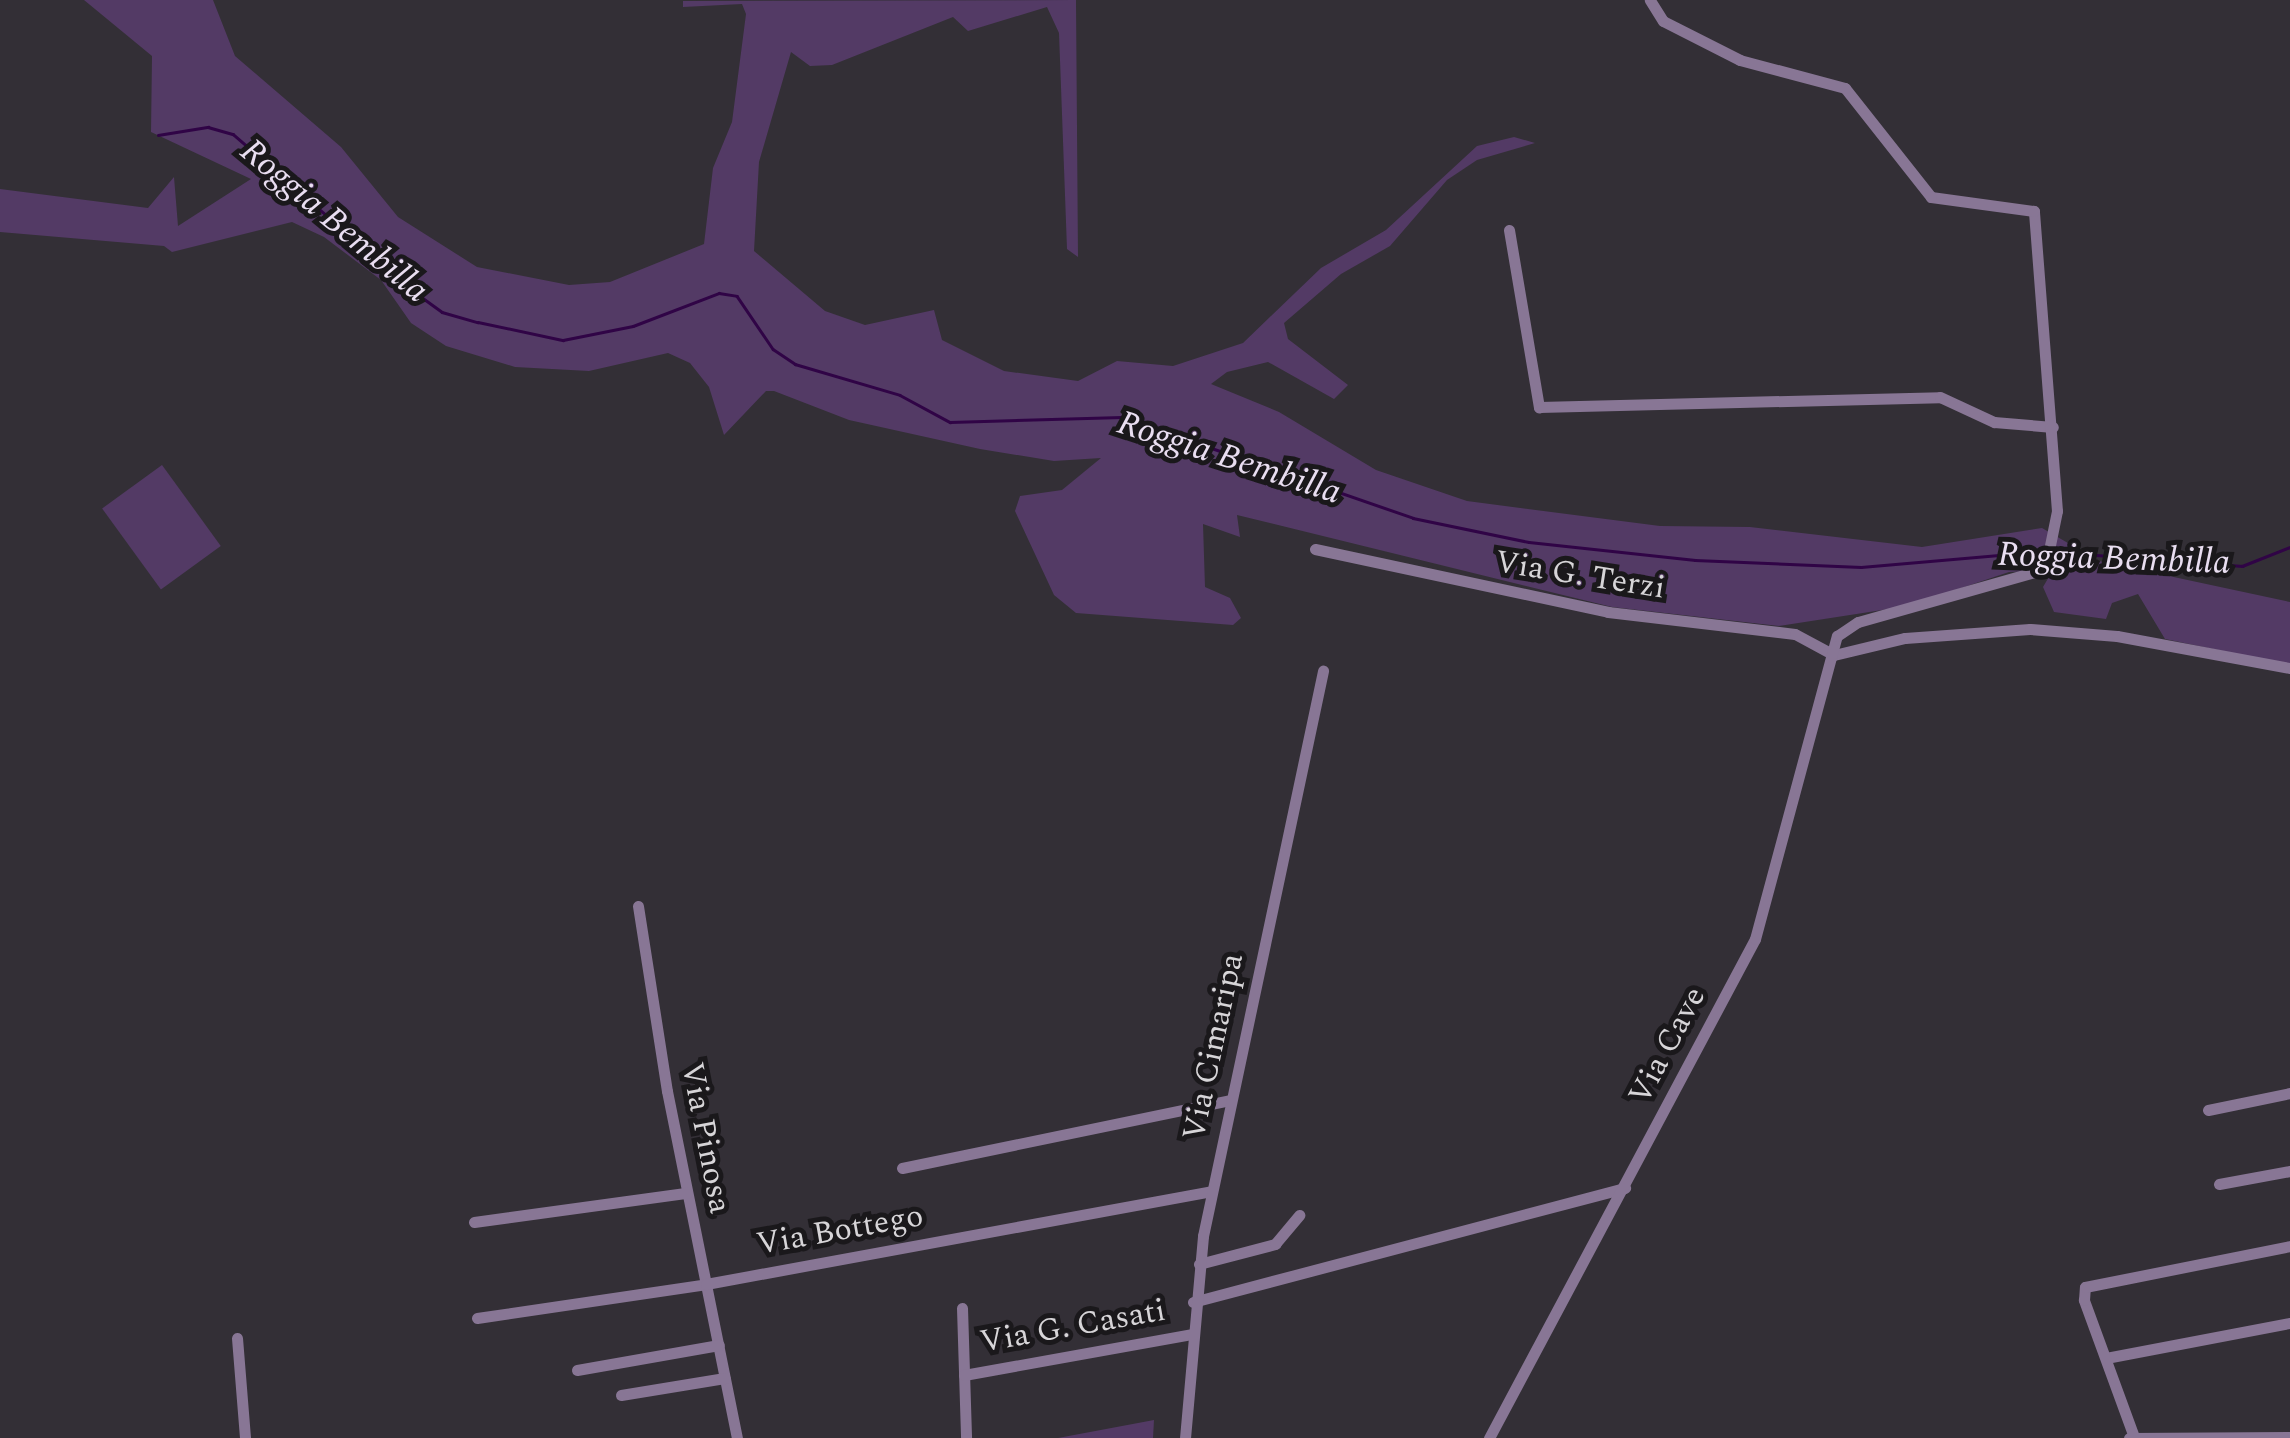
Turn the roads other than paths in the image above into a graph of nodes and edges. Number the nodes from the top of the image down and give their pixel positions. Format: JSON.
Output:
{"nodes":[{"id":1,"x":1650,"y":0,"type":"edge"},
{"id":2,"x":1509,"y":230,"type":"dead end"},
{"id":3,"x":2053,"y":427,"type":"junction"},
{"id":4,"x":1315,"y":549,"type":"dead end"},
{"id":5,"x":1834,"y":655,"type":"junction"},
{"id":6,"x":2290,"y":668,"type":"edge"},
{"id":7,"x":1323,"y":671,"type":"dead end"},
{"id":8,"x":638,"y":906,"type":"dead end"},
{"id":9,"x":2290,"y":1093,"type":"edge"},
{"id":10,"x":1231,"y":1100,"type":"junction"},
{"id":11,"x":2208,"y":1110,"type":"dead end"},
{"id":12,"x":902,"y":1168,"type":"dead end"},
{"id":13,"x":2290,"y":1171,"type":"edge"},
{"id":14,"x":2219,"y":1184,"type":"dead end"},
{"id":15,"x":1624,"y":1188,"type":"junction"},
{"id":16,"x":1212,"y":1192,"type":"junction"},
{"id":17,"x":687,"y":1193,"type":"junction"},
{"id":18,"x":1299,"y":1215,"type":"dead end"},
{"id":19,"x":474,"y":1222,"type":"dead end"},
{"id":20,"x":2290,"y":1246,"type":"edge"},
{"id":21,"x":1198,"y":1264,"type":"junction"},
{"id":22,"x":706,"y":1284,"type":"junction"},
{"id":23,"x":1194,"y":1302,"type":"junction"},
{"id":24,"x":962,"y":1308,"type":"dead end"},
{"id":25,"x":478,"y":1318,"type":"dead end"},
{"id":26,"x":2290,"y":1322,"type":"edge"},
{"id":27,"x":1191,"y":1334,"type":"junction"},
{"id":28,"x":237,"y":1338,"type":"dead end"},
{"id":29,"x":718,"y":1345,"type":"junction"},
{"id":30,"x":2106,"y":1358,"type":"junction"},
{"id":31,"x":577,"y":1370,"type":"dead end"},
{"id":32,"x":964,"y":1374,"type":"junction"},
{"id":33,"x":725,"y":1378,"type":"junction"},
{"id":34,"x":621,"y":1395,"type":"dead end"},
{"id":35,"x":2156,"y":1437,"type":"edge"},
{"id":36,"x":2290,"y":1437,"type":"edge"},
{"id":37,"x":245,"y":1438,"type":"edge"},
{"id":38,"x":738,"y":1438,"type":"edge"},
{"id":39,"x":966,"y":1438,"type":"edge"},
{"id":40,"x":1184,"y":1438,"type":"edge"},
{"id":41,"x":1489,"y":1438,"type":"edge"},
{"id":42,"x":2131,"y":1438,"type":"edge"}],
"edges":[{"from":1,"to":3,"type":"street"},
{"from":2,"to":3,"type":"street"},
{"from":3,"to":5,"type":"street"},
{"from":4,"to":5,"type":"street","name":"Via G. Terzi"},
{"from":5,"to":6,"type":"street"},
{"from":5,"to":15,"type":"street","name":"Via Cave"},
{"from":7,"to":10,"type":"street","name":"Via Cimaripa"},
{"from":8,"to":17,"type":"street","name":"Via Pinosa"},
{"from":9,"to":11,"type":"street"},
{"from":10,"to":12,"type":"street"},
{"from":10,"to":16,"type":"street","name":"Via Cimaripa"},
{"from":13,"to":14,"type":"street"},
{"from":15,"to":23,"type":"street"},
{"from":15,"to":41,"type":"street","name":"Via Cave"},
{"from":16,"to":21,"type":"street","name":"Via Cimaripa"},
{"from":16,"to":22,"type":"street","name":"Via Bottego"},
{"from":17,"to":19,"type":"street"},
{"from":17,"to":22,"type":"street","name":"Via Pinosa"},
{"from":18,"to":21,"type":"street"},
{"from":20,"to":30,"type":"street"},
{"from":21,"to":23,"type":"street","name":"Via Cimaripa"},
{"from":22,"to":25,"type":"street","name":"Via Bottego"},
{"from":22,"to":29,"type":"street","name":"Via Pinosa"},
{"from":23,"to":27,"type":"street","name":"Via Cimaripa"},
{"from":24,"to":32,"type":"street"},
{"from":26,"to":30,"type":"street"},
{"from":27,"to":32,"type":"street","name":"Via G. Casati"},
{"from":27,"to":40,"type":"street","name":"Via Cimaripa"},
{"from":28,"to":37,"type":"street"},
{"from":29,"to":31,"type":"street"},
{"from":29,"to":33,"type":"street","name":"Via Pinosa"},
{"from":30,"to":42,"type":"street"},
{"from":32,"to":39,"type":"street"},
{"from":33,"to":34,"type":"street"},
{"from":33,"to":38,"type":"street","name":"Via Pinosa"},
{"from":35,"to":36,"type":"street"},
{"from":35,"to":42,"type":"street"}]}
